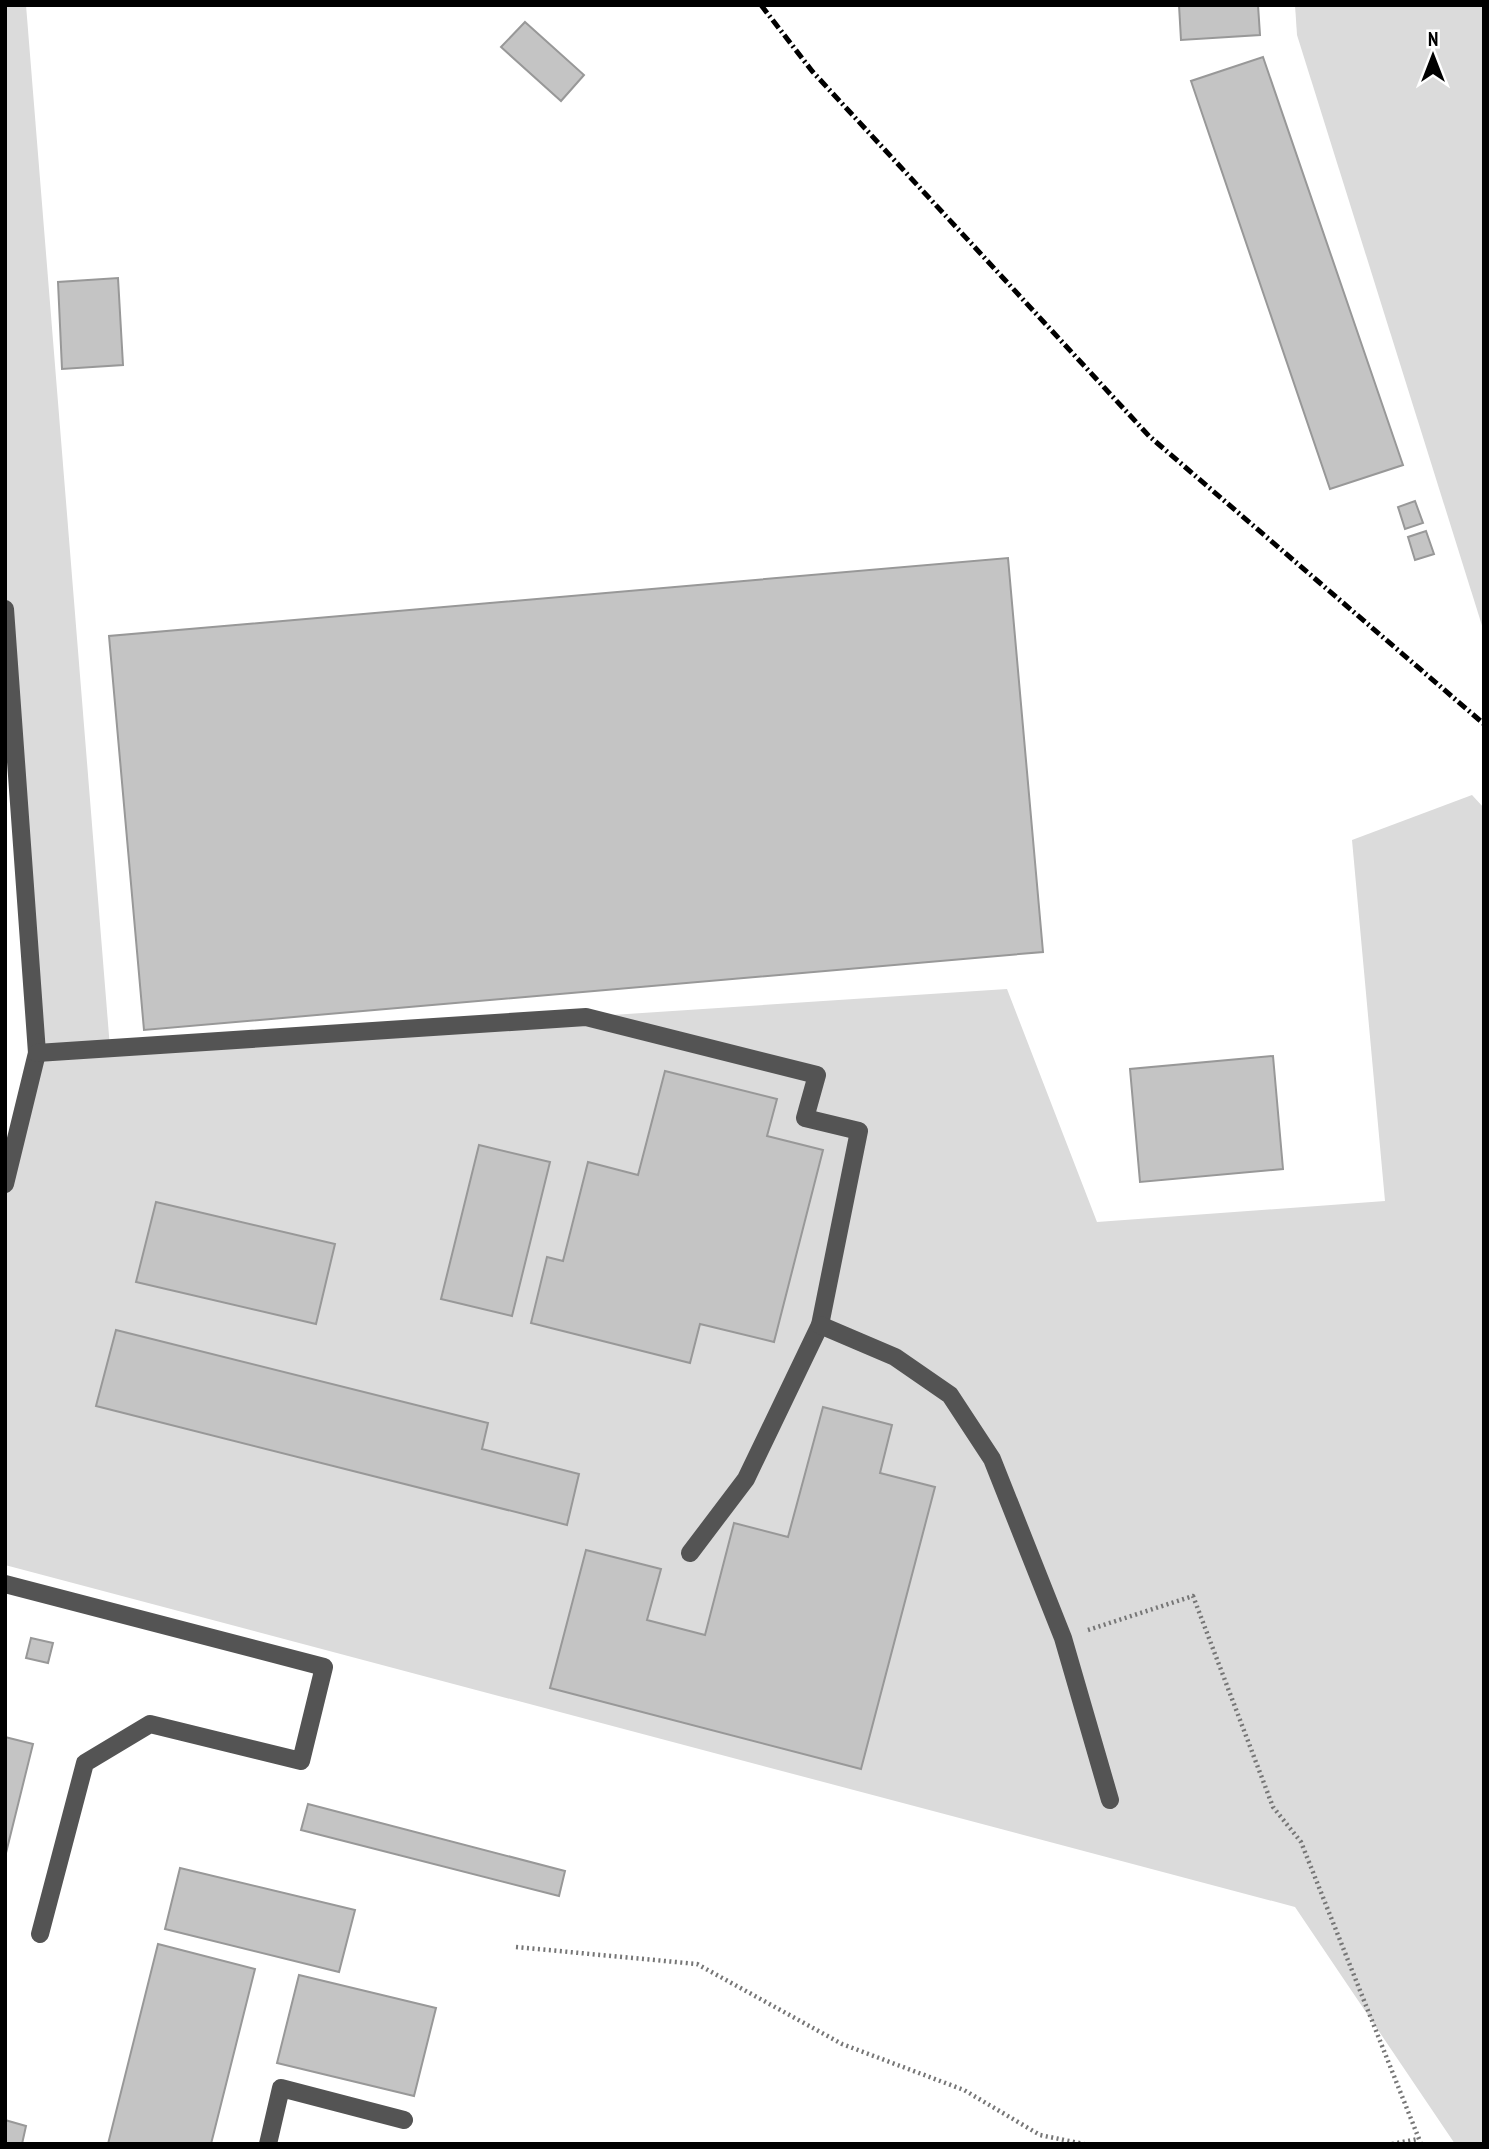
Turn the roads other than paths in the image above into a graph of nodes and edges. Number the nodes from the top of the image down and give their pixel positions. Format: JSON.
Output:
{"nodes":[{"id":1,"x":5,"y":609,"type":"edge"},
{"id":2,"x":37,"y":1053,"type":"junction"},
{"id":3,"x":5,"y":1184,"type":"edge"},
{"id":4,"x":820,"y":1325,"type":"junction"},
{"id":5,"x":690,"y":1553,"type":"dead end"},
{"id":6,"x":5,"y":1584,"type":"edge"},
{"id":7,"x":1110,"y":1800,"type":"dead end"},
{"id":8,"x":40,"y":1934,"type":"dead end"},
{"id":9,"x":404,"y":2120,"type":"dead end"},
{"id":10,"x":268,"y":2144,"type":"edge"}],
"edges":[{"from":1,"to":2,"type":"street"},
{"from":2,"to":3,"type":"street"},
{"from":2,"to":4,"type":"street"},
{"from":4,"to":5,"type":"street"},
{"from":4,"to":7,"type":"street"},
{"from":6,"to":8,"type":"street"},
{"from":9,"to":10,"type":"street"}]}
